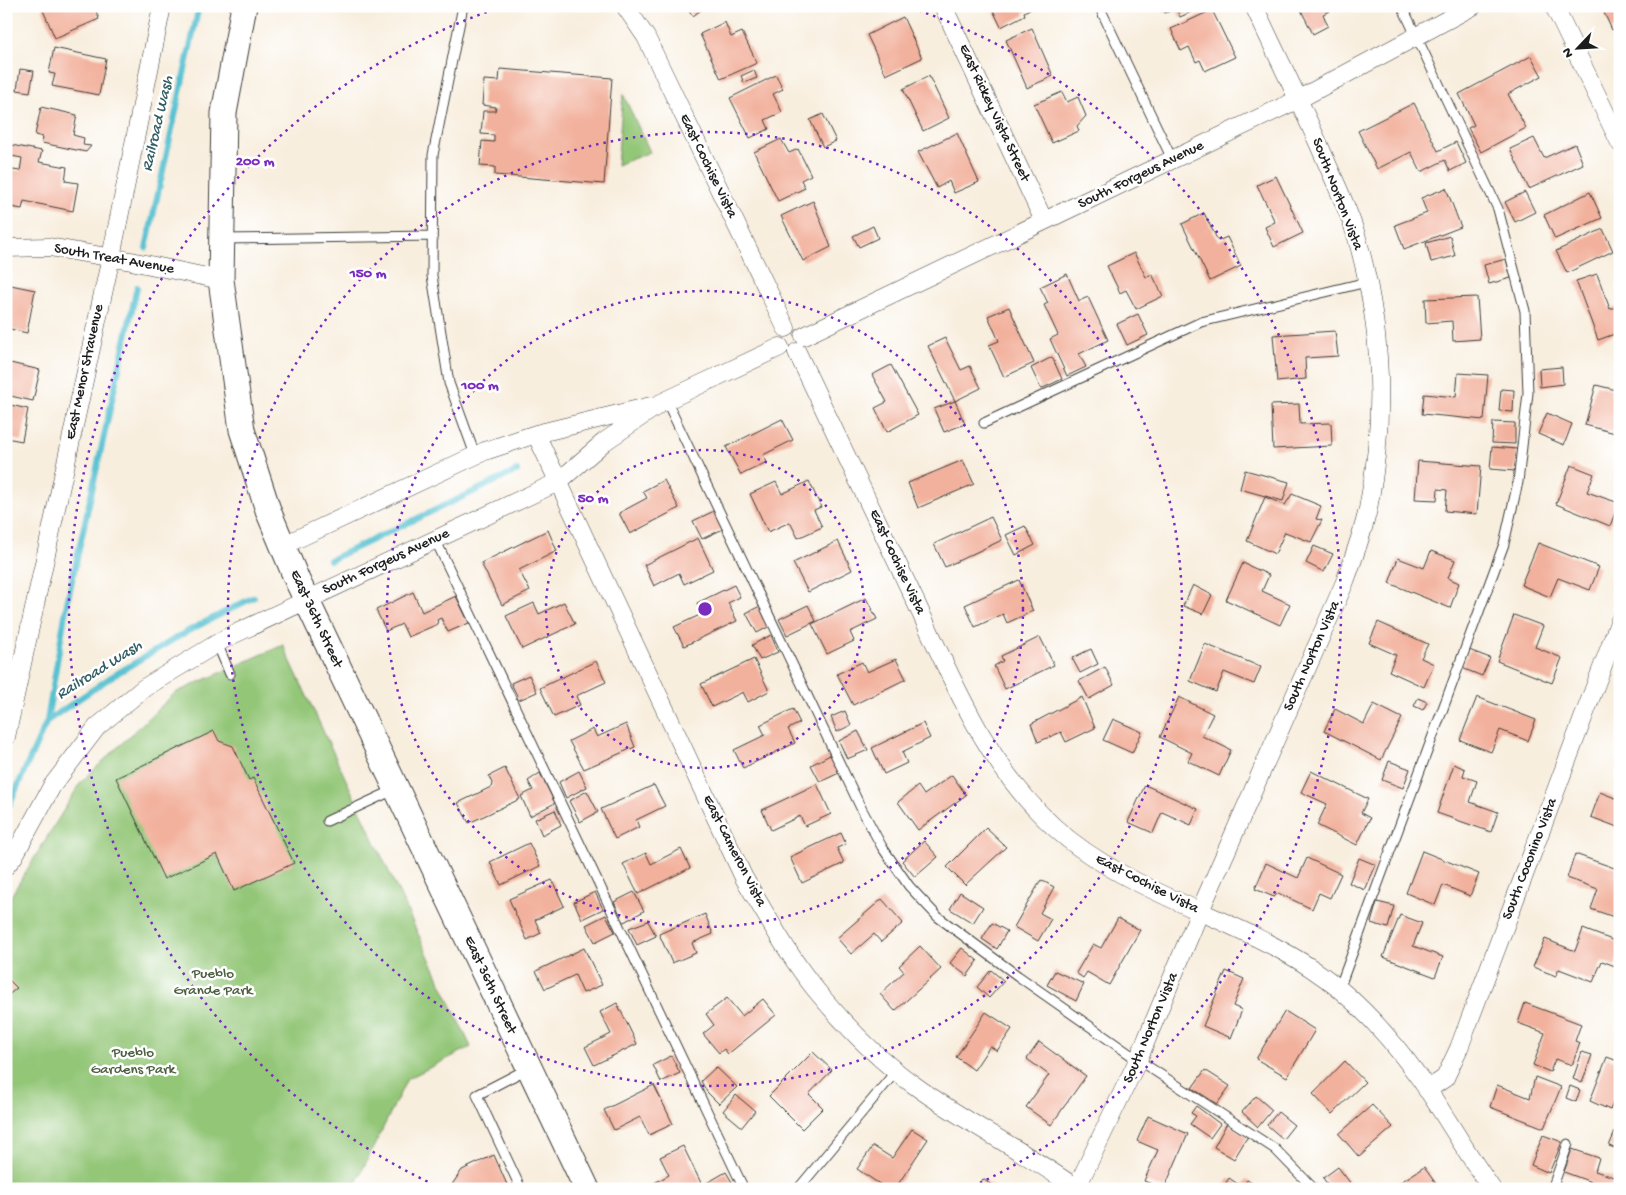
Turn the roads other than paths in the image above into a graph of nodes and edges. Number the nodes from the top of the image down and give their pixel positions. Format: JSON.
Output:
{"nodes":[{"id":1,"x":162,"y":6,"type":"edge"},
{"id":2,"x":244,"y":6,"type":"edge"},
{"id":3,"x":463,"y":6,"type":"edge"},
{"id":4,"x":625,"y":6,"type":"edge"},
{"id":5,"x":943,"y":6,"type":"edge"},
{"id":6,"x":1099,"y":6,"type":"edge"},
{"id":7,"x":1254,"y":6,"type":"edge"},
{"id":8,"x":1402,"y":6,"type":"edge"},
{"id":9,"x":1473,"y":6,"type":"edge"},
{"id":10,"x":1554,"y":6,"type":"edge"},
{"id":11,"x":1417,"y":38,"type":"junction"},
{"id":12,"x":1298,"y":99,"type":"junction"},
{"id":13,"x":1620,"y":143,"type":"edge"},
{"id":14,"x":1172,"y":159,"type":"junction"},
{"id":15,"x":1044,"y":220,"type":"junction"},
{"id":16,"x":432,"y":236,"type":"junction"},
{"id":17,"x":222,"y":239,"type":"junction"},
{"id":18,"x":6,"y":248,"type":"edge"},
{"id":19,"x":111,"y":257,"type":"junction"},
{"id":20,"x":221,"y":280,"type":"junction"},
{"id":21,"x":1367,"y":282,"type":"junction"},
{"id":22,"x":786,"y":328,"type":"junction"},
{"id":23,"x":804,"y":336,"type":"junction"},
{"id":24,"x":780,"y":346,"type":"junction"},
{"id":25,"x":797,"y":352,"type":"junction"},
{"id":26,"x":663,"y":402,"type":"junction"},
{"id":27,"x":984,"y":423,"type":"dead end"},
{"id":28,"x":536,"y":434,"type":"junction"},
{"id":29,"x":475,"y":455,"type":"junction"},
{"id":30,"x":558,"y":482,"type":"junction"},
{"id":31,"x":435,"y":539,"type":"junction"},
{"id":32,"x":282,"y":546,"type":"junction"},
{"id":33,"x":306,"y":600,"type":"junction"},
{"id":34,"x":1620,"y":620,"type":"edge"},
{"id":35,"x":217,"y":643,"type":"junction"},
{"id":36,"x":13,"y":668,"type":"edge"},
{"id":37,"x":230,"y":674,"type":"dead end"},
{"id":38,"x":6,"y":737,"type":"edge"},
{"id":39,"x":396,"y":789,"type":"junction"},
{"id":40,"x":327,"y":820,"type":"dead end"},
{"id":41,"x":6,"y":866,"type":"edge"},
{"id":42,"x":1200,"y":912,"type":"junction"},
{"id":43,"x":1339,"y":989,"type":"junction"},
{"id":44,"x":1138,"y":1060,"type":"junction"},
{"id":45,"x":529,"y":1068,"type":"junction"},
{"id":46,"x":897,"y":1070,"type":"junction"},
{"id":47,"x":1427,"y":1090,"type":"junction"},
{"id":48,"x":1568,"y":1144,"type":"dead end"},
{"id":49,"x":521,"y":1189,"type":"edge"},
{"id":50,"x":587,"y":1189,"type":"edge"},
{"id":51,"x":744,"y":1189,"type":"edge"},
{"id":52,"x":798,"y":1189,"type":"edge"},
{"id":53,"x":1077,"y":1189,"type":"edge"},
{"id":54,"x":1314,"y":1189,"type":"edge"},
{"id":55,"x":1492,"y":1189,"type":"edge"},
{"id":56,"x":1552,"y":1189,"type":"edge"}],
"edges":[{"from":1,"to":19,"type":"street","name":"East Menor Stravenue"},
{"from":2,"to":17,"type":"main road","name":"East 36th Street"},
{"from":3,"to":16,"type":"lane"},
{"from":4,"to":22,"type":"street","name":"East Cochise Vista"},
{"from":5,"to":15,"type":"street","name":"East Rickey Vista Street"},
{"from":6,"to":14,"type":"lane"},
{"from":7,"to":12,"type":"street","name":"South Norton Vista"},
{"from":8,"to":11,"type":"lane"},
{"from":9,"to":11,"type":"street","name":"South Forgeus Avenue"},
{"from":10,"to":13,"type":"street"},
{"from":11,"to":12,"type":"street","name":"South Forgeus Avenue"},
{"from":11,"to":43,"type":"lane"},
{"from":12,"to":14,"type":"street","name":"South Forgeus Avenue"},
{"from":12,"to":21,"type":"street","name":"South Norton Vista"},
{"from":14,"to":15,"type":"street","name":"South Forgeus Avenue"},
{"from":15,"to":23,"type":"street","name":"South Forgeus Avenue"},
{"from":16,"to":17,"type":"lane"},
{"from":16,"to":29,"type":"lane"},
{"from":17,"to":20,"type":"main road","name":"East 36th Street"},
{"from":18,"to":19,"type":"street","name":"South Treat Avenue"},
{"from":19,"to":20,"type":"street","name":"South Treat Avenue"},
{"from":19,"to":36,"type":"street","name":"East Menor Stravenue"},
{"from":20,"to":32,"type":"main road","name":"East 36th Street"},
{"from":21,"to":27,"type":"lane"},
{"from":21,"to":42,"type":"street","name":"South Norton Vista"},
{"from":22,"to":23,"type":"street"},
{"from":22,"to":24,"type":"street"},
{"from":23,"to":25,"type":"street"},
{"from":24,"to":25,"type":"street"},
{"from":24,"to":26,"type":"street","name":"South Forgeus Avenue"},
{"from":25,"to":42,"type":"street","name":"East Cochise Vista"},
{"from":26,"to":28,"type":"street","name":"South Forgeus Avenue"},
{"from":26,"to":30,"type":"street","name":"South Forgeus Avenue"},
{"from":26,"to":44,"type":"lane"},
{"from":28,"to":29,"type":"street","name":"South Forgeus Avenue"},
{"from":28,"to":30,"type":"street","name":"East Cameron Vista"},
{"from":29,"to":32,"type":"street","name":"South Forgeus Avenue"},
{"from":30,"to":31,"type":"street","name":"South Forgeus Avenue"},
{"from":30,"to":46,"type":"street","name":"East Cameron Vista"},
{"from":31,"to":33,"type":"street","name":"South Forgeus Avenue"},
{"from":31,"to":51,"type":"lane"},
{"from":32,"to":33,"type":"main road","name":"East 36th Street"},
{"from":33,"to":35,"type":"street","name":"South Forgeus Avenue"},
{"from":33,"to":39,"type":"main road","name":"East 36th Street"},
{"from":34,"to":47,"type":"street","name":"South Coconino Vista"},
{"from":35,"to":37,"type":"lane"},
{"from":35,"to":41,"type":"street","name":"South Forgeus Avenue"},
{"from":36,"to":38,"type":"street","name":"East Menor Stravenue"},
{"from":39,"to":40,"type":"lane"},
{"from":39,"to":45,"type":"main road","name":"East 36th Street"},
{"from":42,"to":43,"type":"street","name":"East Cochise Vista"},
{"from":42,"to":44,"type":"street","name":"South Norton Vista"},
{"from":43,"to":47,"type":"street","name":"East Cochise Vista"},
{"from":44,"to":53,"type":"street","name":"South Norton Vista"},
{"from":44,"to":54,"type":"lane"},
{"from":45,"to":49,"type":"lane"},
{"from":45,"to":50,"type":"main road","name":"East 36th Street"},
{"from":46,"to":52,"type":"lane"},
{"from":46,"to":53,"type":"street","name":"East Cameron Vista"},
{"from":47,"to":55,"type":"street","name":"East Cochise Vista"},
{"from":48,"to":56,"type":"lane"}]}
